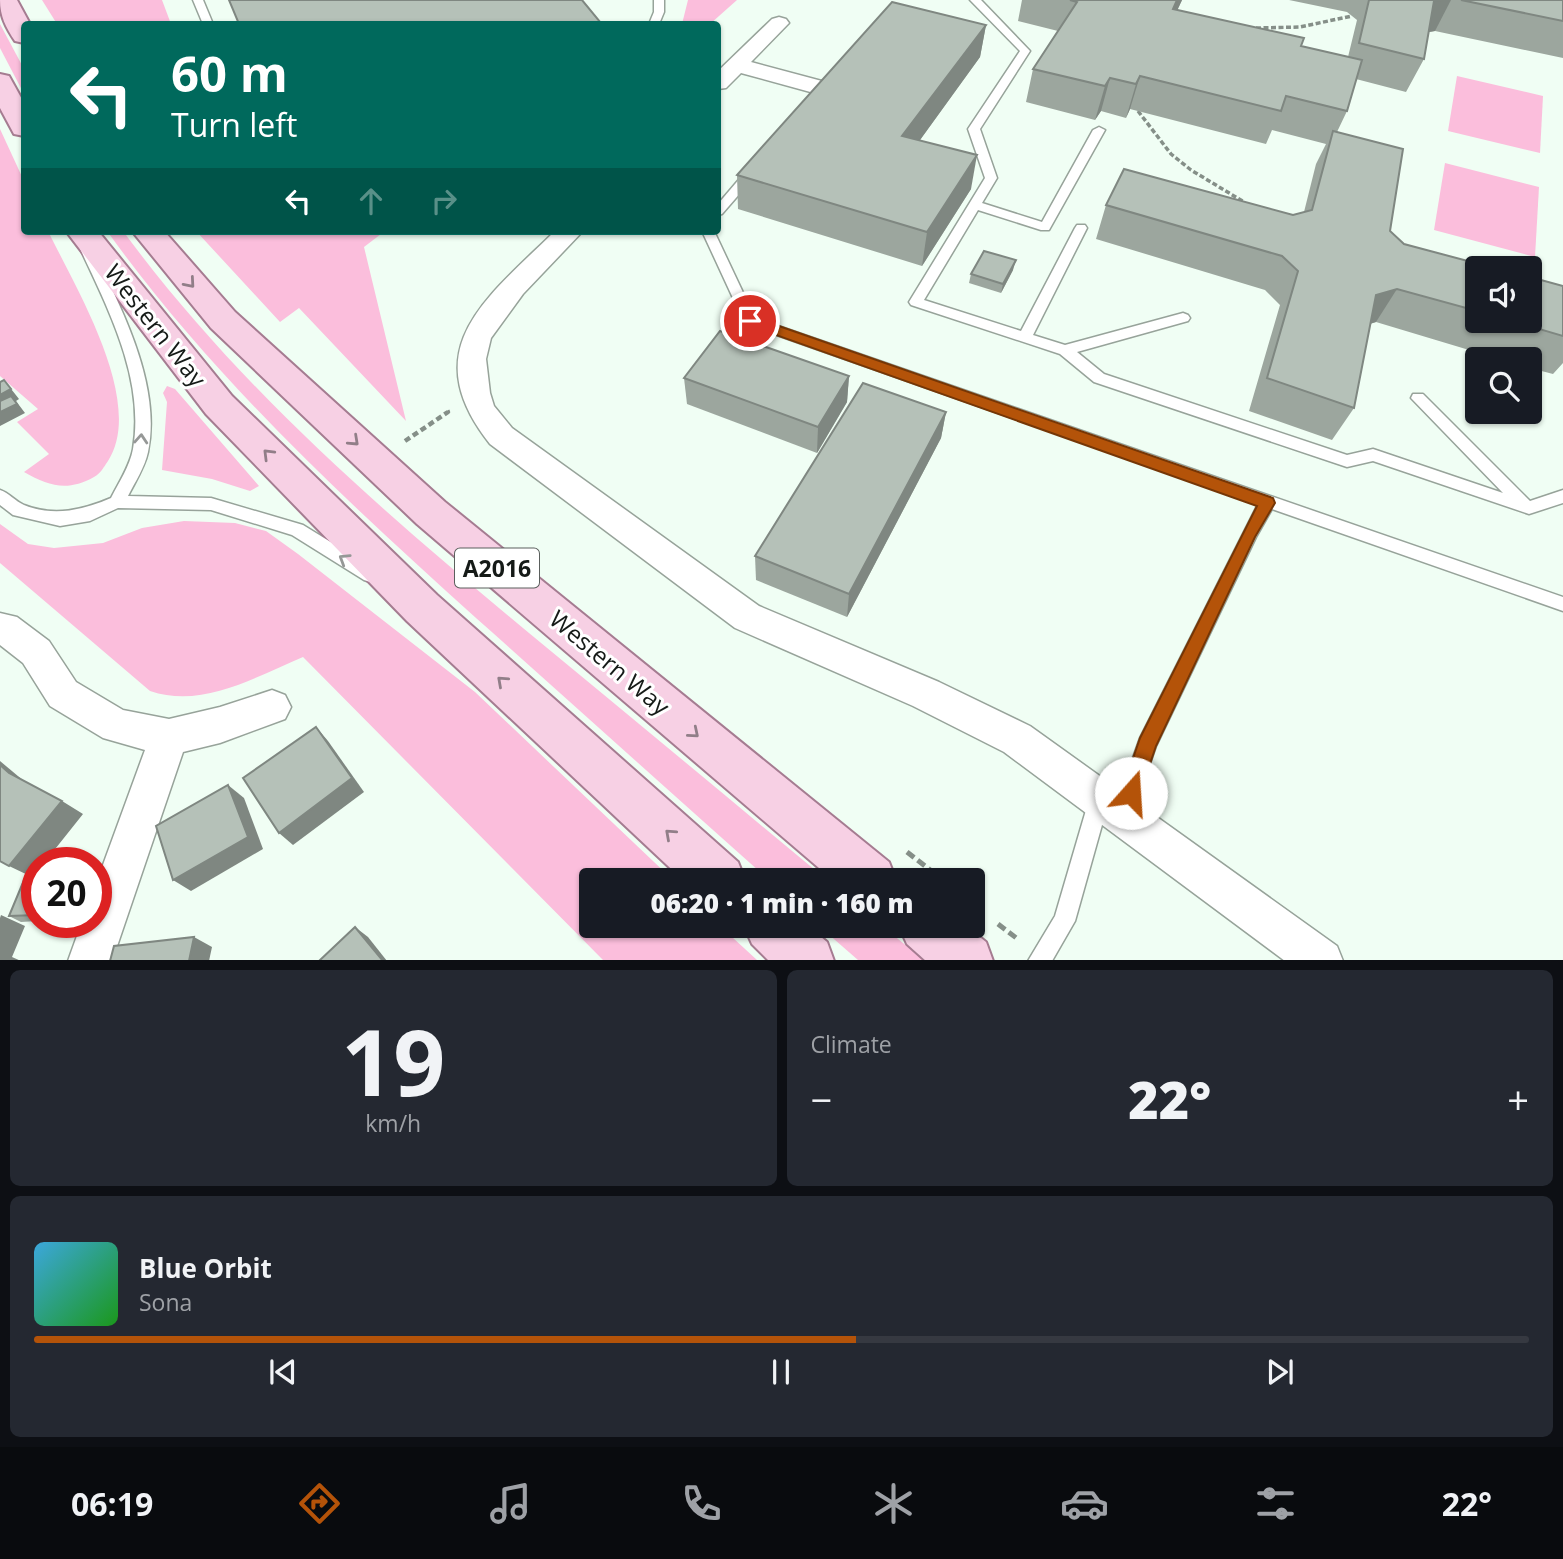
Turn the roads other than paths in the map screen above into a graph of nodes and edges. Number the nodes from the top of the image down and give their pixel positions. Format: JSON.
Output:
{"nodes":[{"id":1,"x":5,"y":0,"type":"edge"},
{"id":2,"x":198,"y":0,"type":"edge"},
{"id":3,"x":659,"y":0,"type":"edge"},
{"id":4,"x":975,"y":0,"type":"edge"},
{"id":5,"x":207,"y":21,"type":"edge"},
{"id":6,"x":655,"y":21,"type":"edge"},
{"id":7,"x":779,"y":23,"type":"dead end"},
{"id":8,"x":21,"y":30,"type":"edge"},
{"id":9,"x":736,"y":65,"type":"junction"},
{"id":10,"x":721,"y":80,"type":"edge"},
{"id":11,"x":0,"y":82,"type":"edge"},
{"id":12,"x":825,"y":89,"type":"edge"},
{"id":13,"x":21,"y":122,"type":"edge"},
{"id":14,"x":1099,"y":130,"type":"dead end"},
{"id":15,"x":762,"y":160,"type":"edge"},
{"id":16,"x":975,"y":205,"type":"junction"},
{"id":17,"x":721,"y":208,"type":"edge"},
{"id":18,"x":1081,"y":228,"type":"dead end"},
{"id":19,"x":82,"y":235,"type":"edge"},
{"id":20,"x":83,"y":235,"type":"edge"},
{"id":21,"x":149,"y":235,"type":"edge"},
{"id":22,"x":566,"y":235,"type":"edge"},
{"id":23,"x":710,"y":235,"type":"edge"},
{"id":24,"x":1183,"y":318,"type":"dead end"},
{"id":25,"x":1025,"y":337,"type":"junction"},
{"id":26,"x":1065,"y":350,"type":"junction"},
{"id":27,"x":1418,"y":398,"type":"dead end"},
{"id":28,"x":0,"y":496,"type":"edge"},
{"id":29,"x":1563,"y":496,"type":"edge"},
{"id":30,"x":117,"y":502,"type":"junction"},
{"id":31,"x":1267,"y":503,"type":"junction"},
{"id":32,"x":1529,"y":508,"type":"junction"},
{"id":33,"x":1563,"y":604,"type":"edge"},
{"id":34,"x":422,"y":608,"type":"junction"},
{"id":35,"x":0,"y":628,"type":"edge"},
{"id":36,"x":272,"y":707,"type":"dead end"},
{"id":37,"x":169,"y":737,"type":"junction"},
{"id":38,"x":1111,"y":808,"type":"junction"},
{"id":39,"x":707,"y":868,"type":"edge"},
{"id":40,"x":857,"y":868,"type":"edge"},
{"id":41,"x":783,"y":938,"type":"edge"},
{"id":42,"x":1040,"y":959,"type":"edge"},
{"id":43,"x":90,"y":960,"type":"edge"},
{"id":44,"x":807,"y":960,"type":"edge"},
{"id":45,"x":1321,"y":960,"type":"edge"}],
"edges":[{"from":1,"to":8,"type":"main road"},
{"from":2,"to":5,"type":"lane"},
{"from":3,"to":6,"type":"lane"},
{"from":4,"to":16,"type":"lane"},
{"from":7,"to":9,"type":"street"},
{"from":9,"to":10,"type":"street"},
{"from":9,"to":12,"type":"street"},
{"from":11,"to":13,"type":"main road"},
{"from":14,"to":16,"type":"lane"},
{"from":15,"to":17,"type":"lane"},
{"from":16,"to":25,"type":"lane"},
{"from":18,"to":25,"type":"lane"},
{"from":30,"to":19,"type":"lane","one_way":true},
{"from":34,"to":20,"type":"main road","name":"Western Way","one_way":true},
{"from":21,"to":40,"type":"main road","name":"Western Way","number":"A2016","one_way":true},
{"from":22,"to":38,"type":"street"},
{"from":23,"to":31,"type":"lane"},
{"from":24,"to":26,"type":"lane"},
{"from":25,"to":26,"type":"lane"},
{"from":26,"to":32,"type":"lane"},
{"from":27,"to":32,"type":"lane"},
{"from":28,"to":30,"type":"lane"},
{"from":29,"to":32,"type":"lane"},
{"from":34,"to":30,"type":"lane","one_way":true},
{"from":31,"to":33,"type":"lane"},
{"from":31,"to":38,"type":"lane"},
{"from":39,"to":34,"type":"main road","name":"Western Way","one_way":true},
{"from":35,"to":37,"type":"street"},
{"from":36,"to":37,"type":"street"},
{"from":37,"to":43,"type":"street"},
{"from":38,"to":42,"type":"lane"},
{"from":38,"to":45,"type":"street"},
{"from":41,"to":44,"type":"main road"}]}
